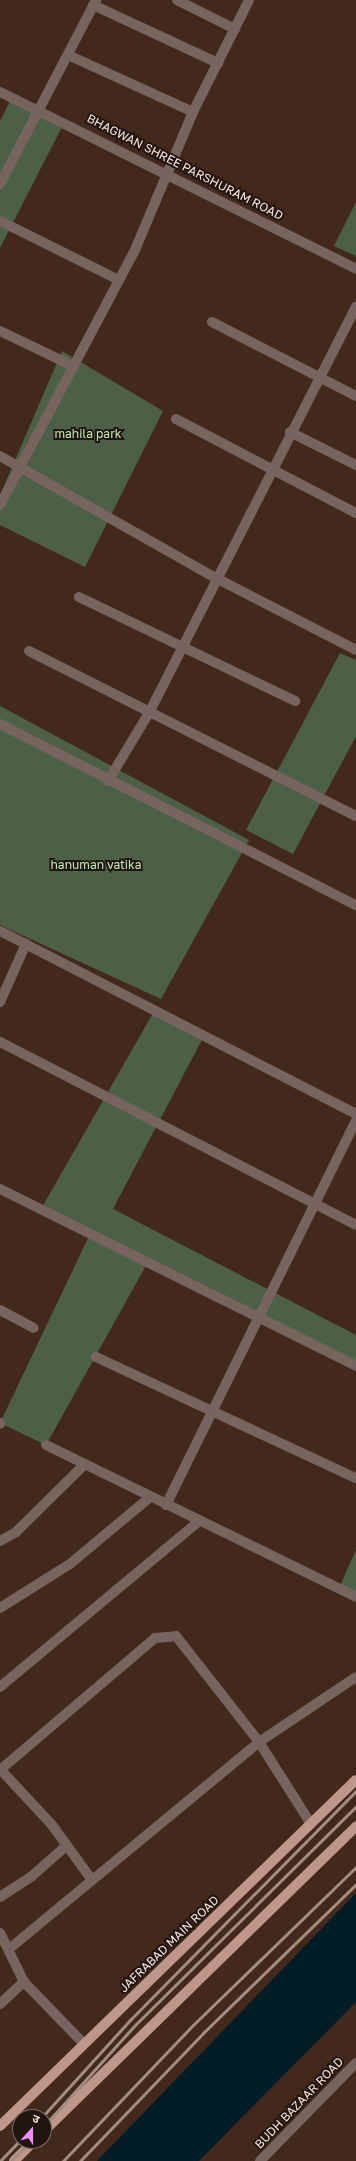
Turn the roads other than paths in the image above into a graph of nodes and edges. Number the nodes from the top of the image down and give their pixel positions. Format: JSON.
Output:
{"nodes":[{"id":1,"x":177,"y":0,"type":"edge"},
{"id":2,"x":249,"y":0,"type":"edge"},
{"id":3,"x":94,"y":3,"type":"edge"},
{"id":4,"x":235,"y":29,"type":"junction"},
{"id":5,"x":68,"y":55,"type":"junction"},
{"id":6,"x":218,"y":63,"type":"junction"},
{"id":7,"x":0,"y":92,"type":"edge"},
{"id":8,"x":40,"y":109,"type":"junction"},
{"id":9,"x":193,"y":112,"type":"junction"},
{"id":10,"x":168,"y":173,"type":"junction"},
{"id":11,"x":0,"y":184,"type":"edge"},
{"id":12,"x":0,"y":221,"type":"edge"},
{"id":13,"x":356,"y":269,"type":"edge"},
{"id":14,"x":119,"y":280,"type":"junction"},
{"id":15,"x":356,"y":306,"type":"edge"},
{"id":16,"x":212,"y":322,"type":"dead end"},
{"id":17,"x":0,"y":331,"type":"edge"},
{"id":18,"x":73,"y":366,"type":"junction"},
{"id":19,"x":319,"y":378,"type":"junction"},
{"id":20,"x":356,"y":396,"type":"edge"},
{"id":21,"x":176,"y":419,"type":"dead end"},
{"id":22,"x":290,"y":432,"type":"junction"},
{"id":23,"x":0,"y":456,"type":"edge"},
{"id":24,"x":356,"y":465,"type":"edge"},
{"id":25,"x":20,"y":467,"type":"junction"},
{"id":26,"x":271,"y":468,"type":"junction"},
{"id":27,"x":0,"y":505,"type":"edge"},
{"id":28,"x":356,"y":513,"type":"edge"},
{"id":29,"x":216,"y":578,"type":"junction"},
{"id":30,"x":80,"y":596,"type":"dead end"},
{"id":31,"x":182,"y":645,"type":"junction"},
{"id":32,"x":356,"y":650,"type":"edge"},
{"id":33,"x":29,"y":651,"type":"dead end"},
{"id":34,"x":295,"y":700,"type":"dead end"},
{"id":35,"x":150,"y":711,"type":"junction"},
{"id":36,"x":0,"y":724,"type":"edge"},
{"id":37,"x":108,"y":781,"type":"junction"},
{"id":38,"x":356,"y":816,"type":"edge"},
{"id":39,"x":356,"y":905,"type":"edge"},
{"id":40,"x":0,"y":931,"type":"edge"},
{"id":41,"x":26,"y":944,"type":"junction"},
{"id":42,"x":0,"y":1002,"type":"edge"},
{"id":43,"x":0,"y":1042,"type":"edge"},
{"id":44,"x":356,"y":1114,"type":"edge"},
{"id":45,"x":356,"y":1121,"type":"edge"},
{"id":46,"x":0,"y":1189,"type":"edge"},
{"id":47,"x":315,"y":1205,"type":"junction"},
{"id":48,"x":356,"y":1225,"type":"edge"},
{"id":49,"x":0,"y":1310,"type":"edge"},
{"id":50,"x":259,"y":1318,"type":"junction"},
{"id":51,"x":34,"y":1328,"type":"dead end"},
{"id":52,"x":96,"y":1357,"type":"dead end"},
{"id":53,"x":356,"y":1366,"type":"edge"},
{"id":54,"x":213,"y":1410,"type":"junction"},
{"id":55,"x":46,"y":1445,"type":"dead end"},
{"id":56,"x":85,"y":1464,"type":"junction"},
{"id":57,"x":356,"y":1478,"type":"edge"},
{"id":58,"x":150,"y":1497,"type":"junction"},
{"id":59,"x":166,"y":1504,"type":"junction"},
{"id":60,"x":199,"y":1521,"type":"junction"},
{"id":61,"x":0,"y":1541,"type":"edge"},
{"id":62,"x":356,"y":1597,"type":"edge"},
{"id":63,"x":0,"y":1608,"type":"edge"},
{"id":64,"x":356,"y":1677,"type":"edge"},
{"id":65,"x":0,"y":1687,"type":"edge"},
{"id":66,"x":258,"y":1742,"type":"junction"},
{"id":67,"x":0,"y":1769,"type":"edge"},
{"id":68,"x":356,"y":1780,"type":"edge"},
{"id":69,"x":311,"y":1824,"type":"junction"},
{"id":70,"x":356,"y":1827,"type":"edge"},
{"id":71,"x":66,"y":1846,"type":"junction"},
{"id":72,"x":92,"y":1880,"type":"junction"},
{"id":73,"x":0,"y":1897,"type":"edge"},
{"id":74,"x":1,"y":1935,"type":"edge"},
{"id":75,"x":9,"y":1949,"type":"junction"},
{"id":76,"x":24,"y":1982,"type":"junction"},
{"id":77,"x":0,"y":2004,"type":"edge"},
{"id":78,"x":84,"y":2044,"type":"junction"},
{"id":79,"x":356,"y":2063,"type":"edge"},
{"id":80,"x":52,"y":2123,"type":"edge"},
{"id":81,"x":0,"y":2126,"type":"edge"},
{"id":82,"x":26,"y":2149,"type":"edge"},
{"id":83,"x":14,"y":2161,"type":"edge"},
{"id":84,"x":260,"y":2161,"type":"edge"}],
"edges":[{"from":1,"to":4,"type":"street"},
{"from":2,"to":4,"type":"street"},
{"from":3,"to":5,"type":"street"},
{"from":3,"to":6,"type":"street"},
{"from":4,"to":6,"type":"street"},
{"from":5,"to":8,"type":"street"},
{"from":5,"to":9,"type":"street"},
{"from":6,"to":9,"type":"street"},
{"from":7,"to":8,"type":"street","name":"BHAGWAN SHREE PARSHURAM ROAD"},
{"from":8,"to":10,"type":"street","name":"BHAGWAN SHREE PARSHURAM ROAD"},
{"from":8,"to":11,"type":"street"},
{"from":9,"to":10,"type":"street"},
{"from":10,"to":13,"type":"street","name":"BHAGWAN SHREE PARSHURAM ROAD"},
{"from":10,"to":14,"type":"street"},
{"from":12,"to":14,"type":"street"},
{"from":14,"to":18,"type":"street"},
{"from":15,"to":19,"type":"street"},
{"from":16,"to":19,"type":"street"},
{"from":17,"to":18,"type":"street"},
{"from":18,"to":25,"type":"street"},
{"from":19,"to":20,"type":"street"},
{"from":19,"to":22,"type":"street"},
{"from":21,"to":26,"type":"street"},
{"from":22,"to":24,"type":"street"},
{"from":22,"to":26,"type":"street"},
{"from":23,"to":25,"type":"street"},
{"from":25,"to":27,"type":"street"},
{"from":25,"to":29,"type":"street"},
{"from":26,"to":28,"type":"street"},
{"from":26,"to":29,"type":"street"},
{"from":29,"to":31,"type":"street"},
{"from":29,"to":32,"type":"street"},
{"from":30,"to":31,"type":"street"},
{"from":31,"to":34,"type":"street"},
{"from":31,"to":35,"type":"street"},
{"from":33,"to":35,"type":"street"},
{"from":35,"to":37,"type":"street"},
{"from":35,"to":38,"type":"street"},
{"from":36,"to":37,"type":"street"},
{"from":37,"to":39,"type":"street"},
{"from":40,"to":41,"type":"street"},
{"from":41,"to":42,"type":"street"},
{"from":41,"to":44,"type":"street"},
{"from":43,"to":47,"type":"street"},
{"from":45,"to":47,"type":"street"},
{"from":46,"to":50,"type":"street"},
{"from":47,"to":48,"type":"street"},
{"from":47,"to":50,"type":"street"},
{"from":49,"to":51,"type":"street"},
{"from":50,"to":53,"type":"street"},
{"from":50,"to":54,"type":"street"},
{"from":52,"to":54,"type":"street"},
{"from":54,"to":57,"type":"street"},
{"from":54,"to":59,"type":"street"},
{"from":55,"to":56,"type":"street"},
{"from":56,"to":58,"type":"street"},
{"from":56,"to":61,"type":"street"},
{"from":58,"to":59,"type":"street"},
{"from":58,"to":63,"type":"street"},
{"from":59,"to":60,"type":"street"},
{"from":60,"to":62,"type":"street"},
{"from":60,"to":65,"type":"street"},
{"from":64,"to":66,"type":"street"},
{"from":66,"to":67,"type":"street"},
{"from":66,"to":69,"type":"street"},
{"from":66,"to":72,"type":"street"},
{"from":67,"to":71,"type":"street"},
{"from":68,"to":69,"type":"main road","name":"JAFRABAD MAIN ROAD"},
{"from":69,"to":78,"type":"main road","name":"JAFRABAD MAIN ROAD"},
{"from":70,"to":80,"type":"main road"},
{"from":71,"to":72,"type":"street"},
{"from":71,"to":73,"type":"street"},
{"from":72,"to":75,"type":"street"},
{"from":74,"to":75,"type":"street"},
{"from":75,"to":76,"type":"street"},
{"from":76,"to":77,"type":"street"},
{"from":76,"to":78,"type":"street"},
{"from":78,"to":81,"type":"main road","name":"JAFRABAD MAIN ROAD"},
{"from":79,"to":84,"type":"street","name":"BUDH BAZAAR ROAD"},
{"from":82,"to":83,"type":"main road"}]}
